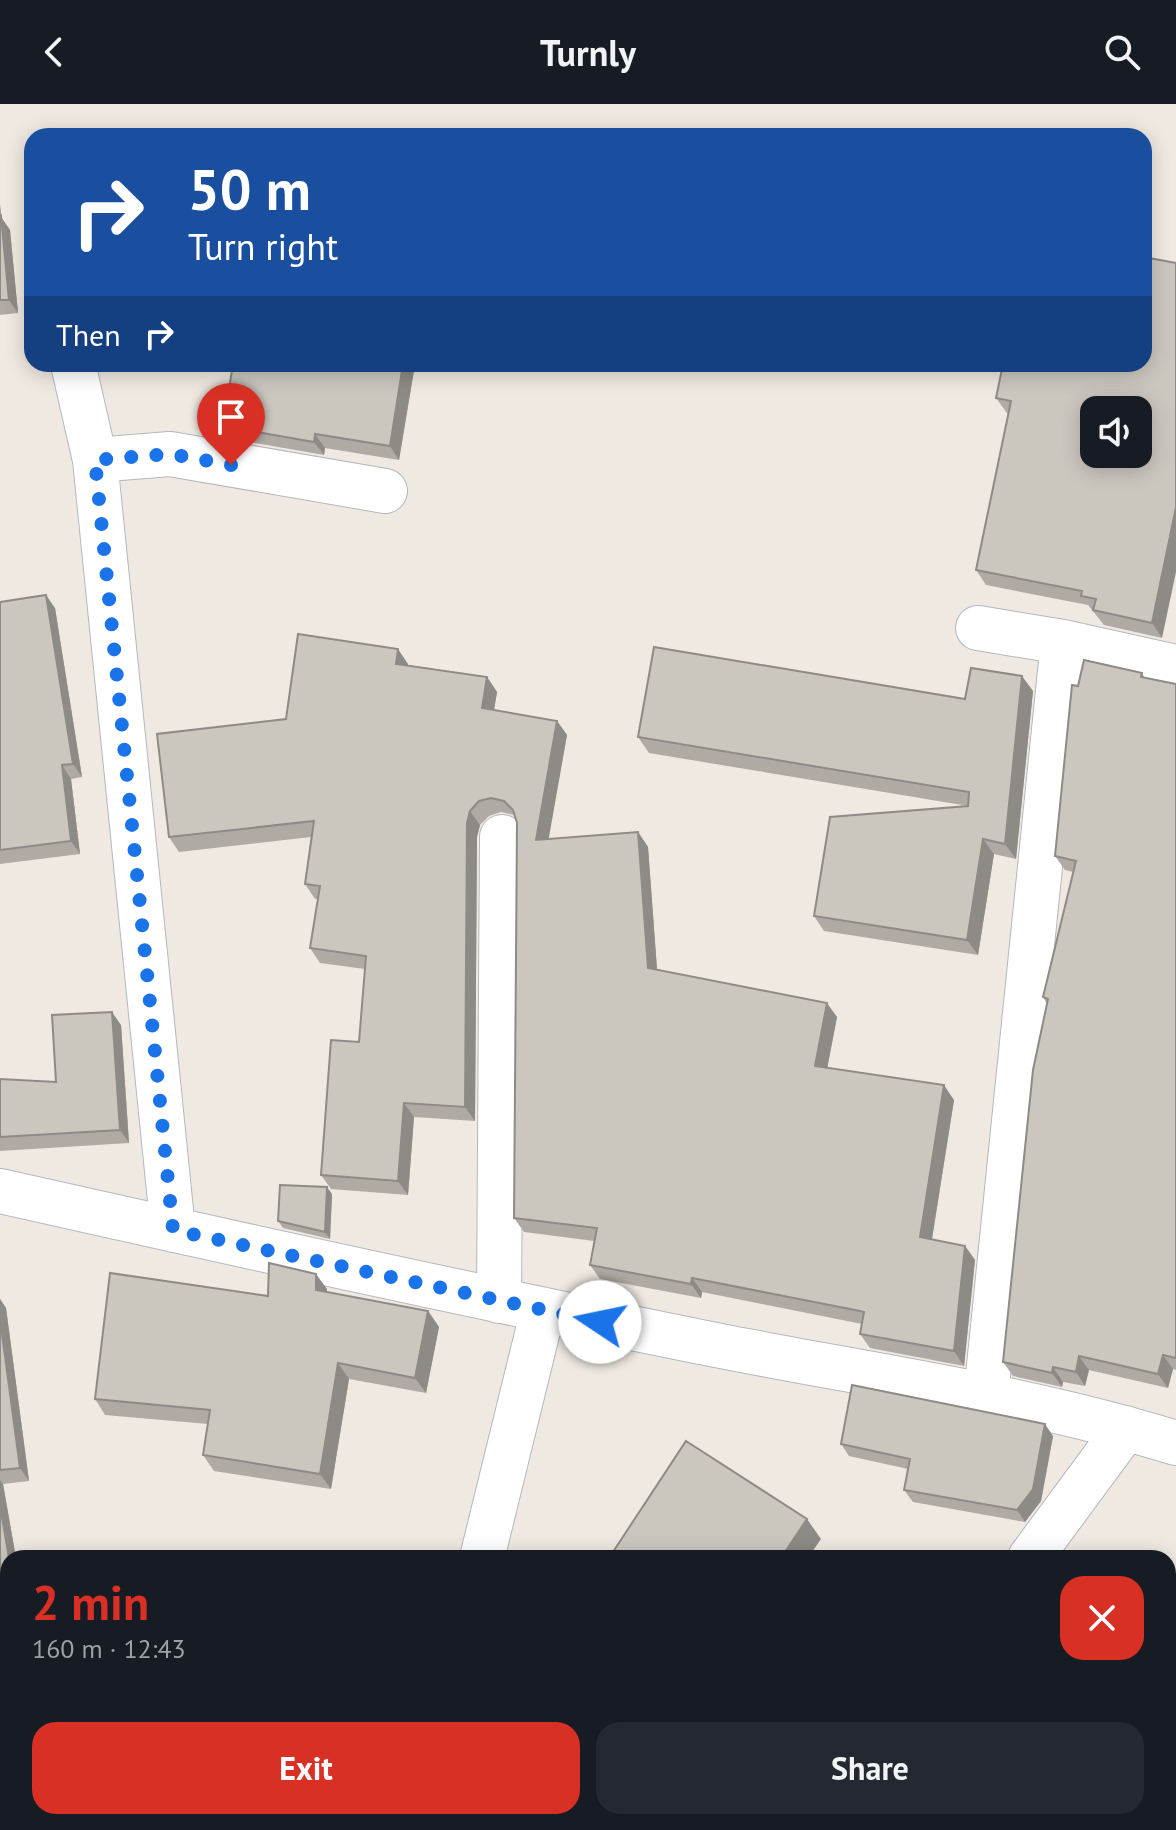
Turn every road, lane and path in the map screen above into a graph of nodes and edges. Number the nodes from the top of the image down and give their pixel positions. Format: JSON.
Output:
{"nodes":[{"id":1,"x":75,"y":372,"type":"edge"},
{"id":2,"x":95,"y":460,"type":"junction"},
{"id":3,"x":385,"y":491,"type":"dead end"},
{"id":4,"x":978,"y":628,"type":"dead end"},
{"id":5,"x":1063,"y":642,"type":"junction"},
{"id":6,"x":1176,"y":667,"type":"edge"},
{"id":7,"x":502,"y":837,"type":"dead end"},
{"id":8,"x":0,"y":1191,"type":"edge"},
{"id":9,"x":173,"y":1230,"type":"junction"},
{"id":10,"x":499,"y":1301,"type":"junction"},
{"id":11,"x":543,"y":1310,"type":"junction"},
{"id":12,"x":986,"y":1395,"type":"junction"},
{"id":13,"x":1126,"y":1428,"type":"junction"},
{"id":14,"x":1176,"y":1443,"type":"edge"},
{"id":15,"x":484,"y":1550,"type":"edge"},
{"id":16,"x":1036,"y":1550,"type":"edge"}],
"edges":[{"from":1,"to":2,"type":"street"},
{"from":2,"to":3,"type":"street"},
{"from":2,"to":9,"type":"street"},
{"from":4,"to":5,"type":"street"},
{"from":5,"to":6,"type":"street"},
{"from":5,"to":12,"type":"street"},
{"from":7,"to":10,"type":"street"},
{"from":8,"to":9,"type":"street"},
{"from":9,"to":10,"type":"street"},
{"from":10,"to":11,"type":"street"},
{"from":11,"to":12,"type":"street"},
{"from":11,"to":15,"type":"street"},
{"from":12,"to":13,"type":"street"},
{"from":13,"to":14,"type":"street"},
{"from":13,"to":16,"type":"street"}]}
